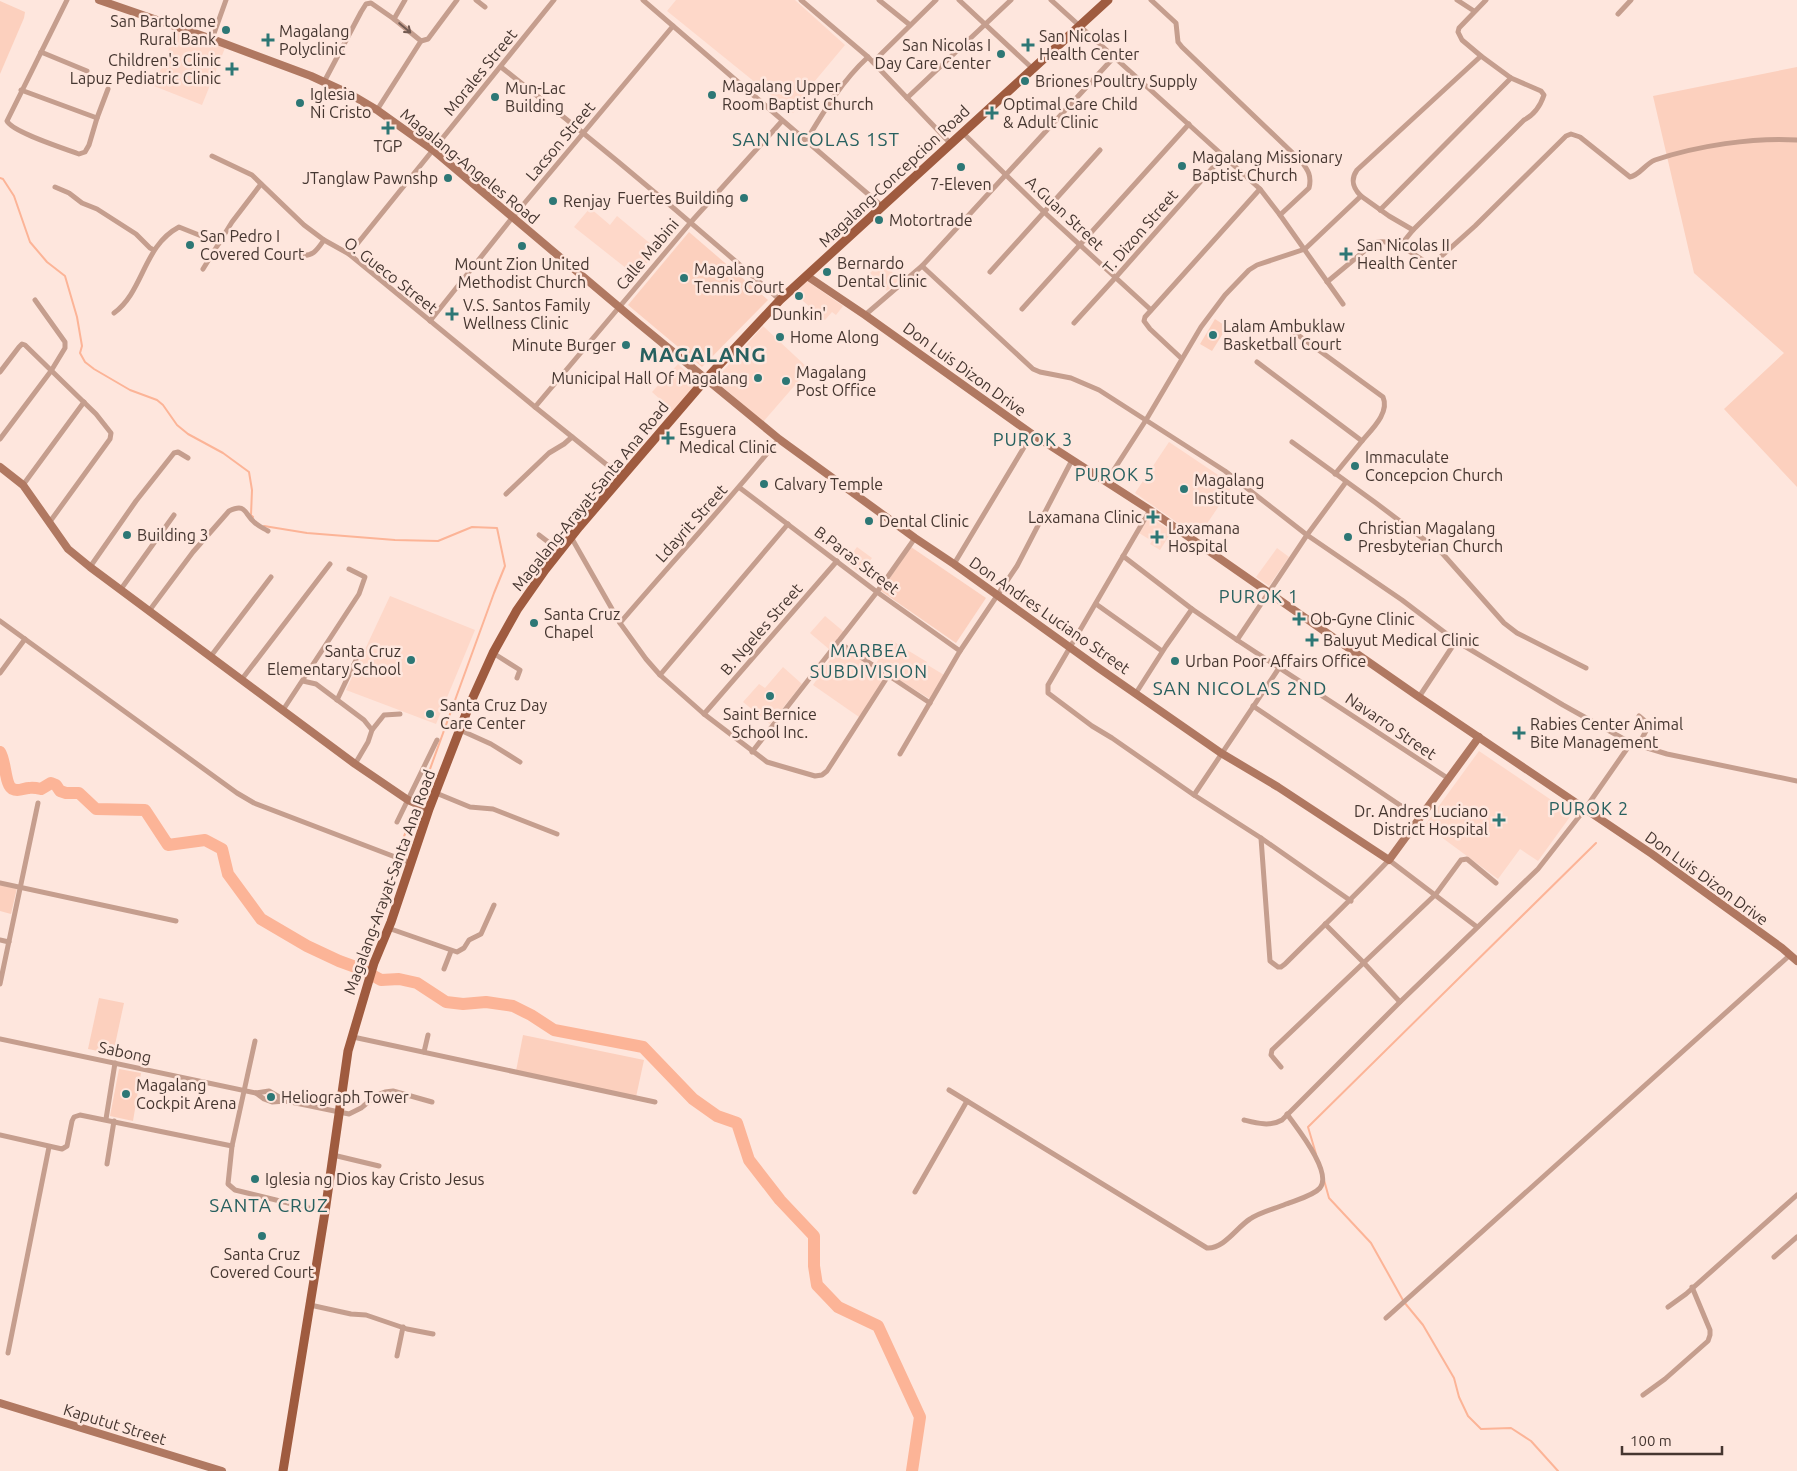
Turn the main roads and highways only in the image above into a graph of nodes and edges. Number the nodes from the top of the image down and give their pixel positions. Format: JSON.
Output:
{"nodes":[{"id":1,"x":1108,"y":0,"type":"edge"},
{"id":2,"x":706,"y":379,"type":"joint"},
{"id":3,"x":283,"y":1471,"type":"edge"}],
"edges":[{"from":1,"to":2,"type":"main road","name":"Magalang-Concepcion Road"},
{"from":2,"to":3,"type":"main road","name":"Magalang-Arayat-Santa Ana Road"}]}
